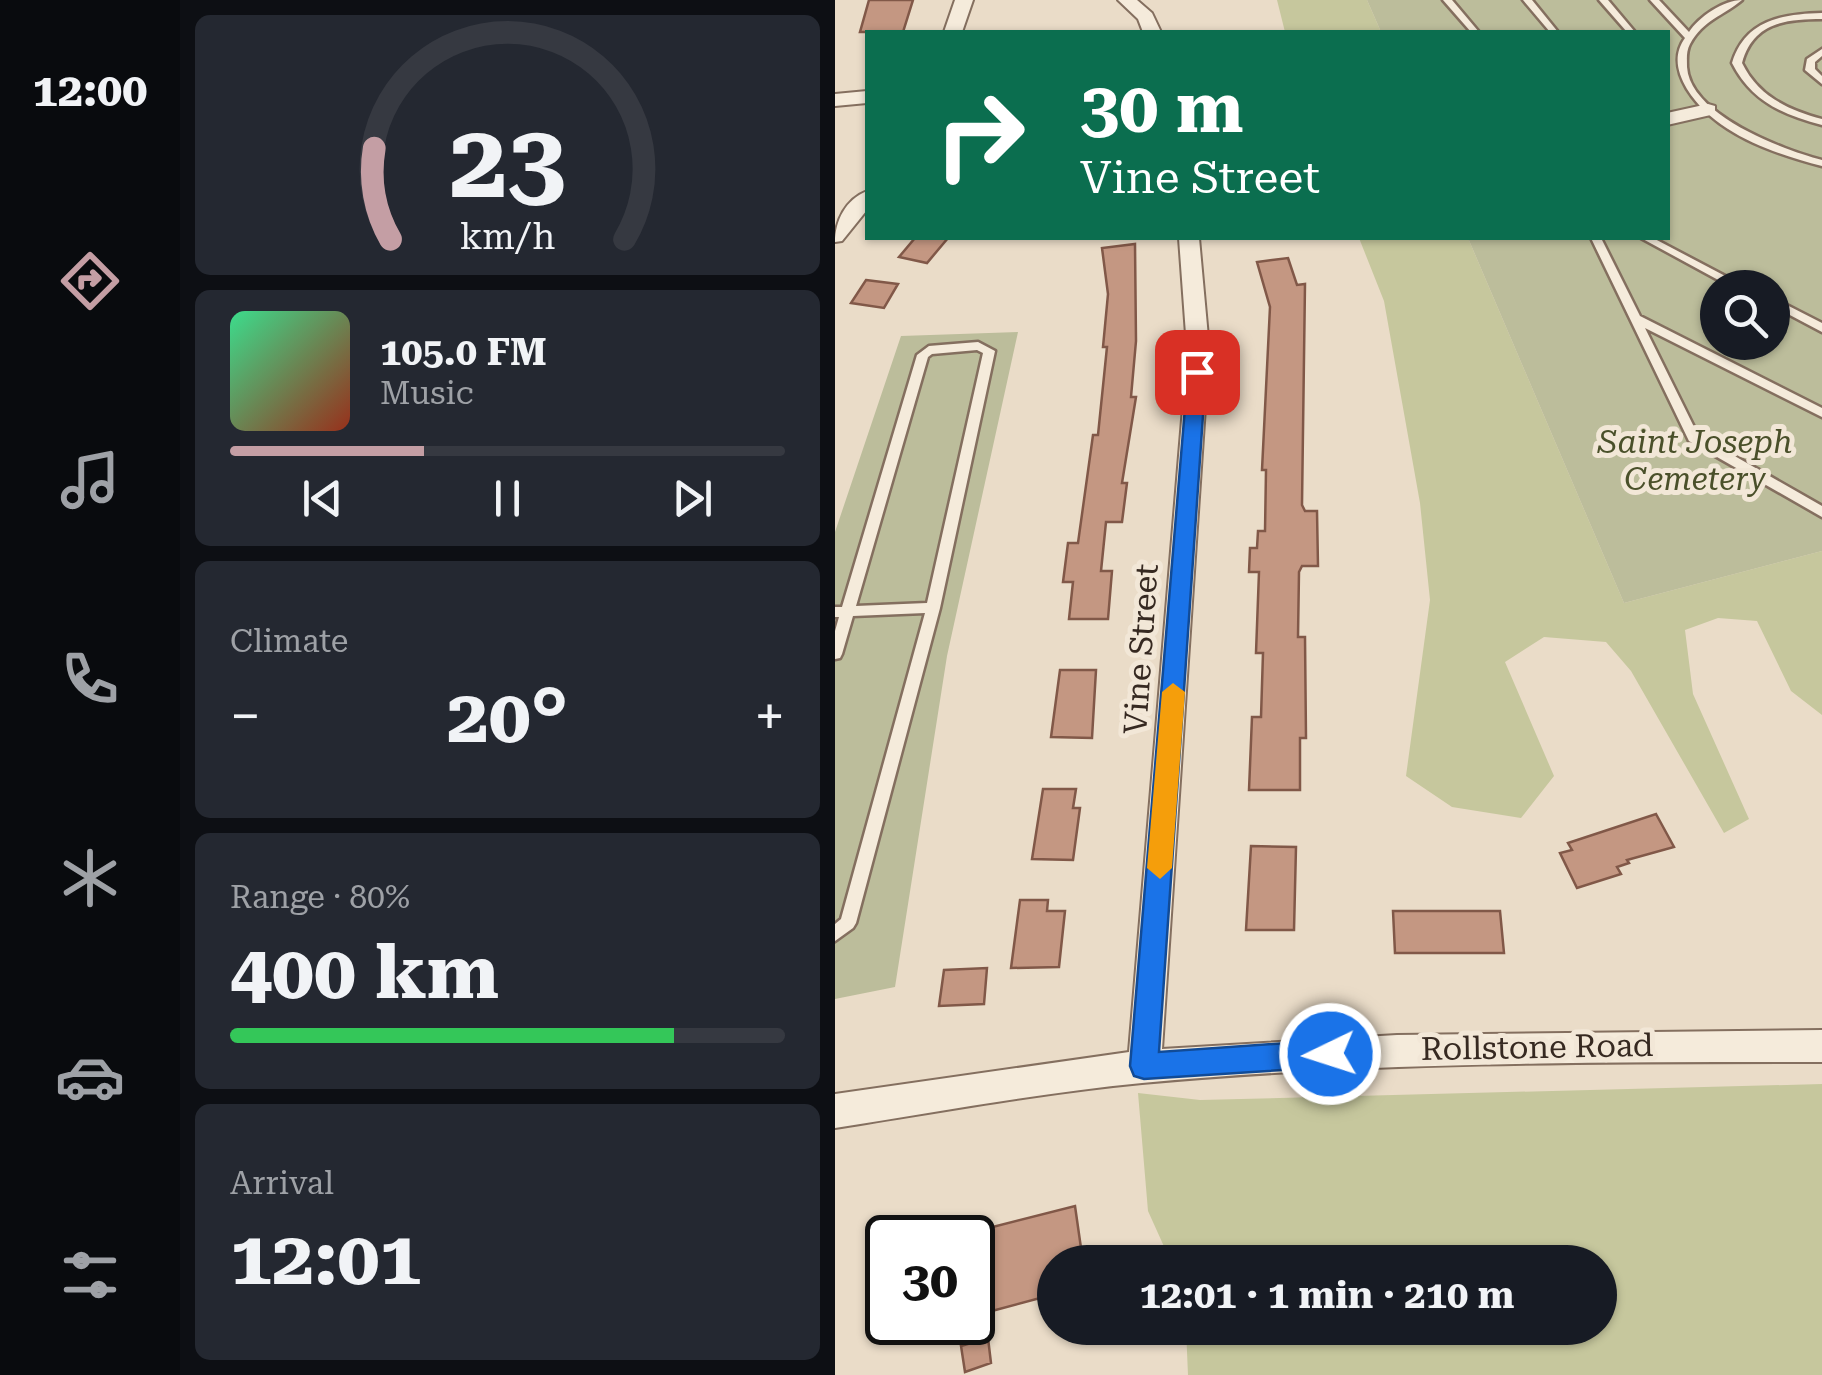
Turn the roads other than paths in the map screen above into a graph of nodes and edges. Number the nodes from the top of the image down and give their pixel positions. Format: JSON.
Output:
{"nodes":[{"id":1,"x":964,"y":0,"type":"edge"},
{"id":2,"x":1127,"y":0,"type":"edge"},
{"id":3,"x":1447,"y":0,"type":"edge"},
{"id":4,"x":1527,"y":0,"type":"edge"},
{"id":5,"x":1603,"y":0,"type":"edge"},
{"id":6,"x":1654,"y":0,"type":"edge"},
{"id":7,"x":1730,"y":2,"type":"edge"},
{"id":8,"x":1822,"y":16,"type":"edge"},
{"id":9,"x":954,"y":30,"type":"edge"},
{"id":10,"x":1152,"y":30,"type":"edge"},
{"id":11,"x":1473,"y":30,"type":"edge"},
{"id":12,"x":1552,"y":30,"type":"edge"},
{"id":13,"x":1629,"y":30,"type":"edge"},
{"id":14,"x":1687,"y":36,"type":"junction"},
{"id":15,"x":1822,"y":52,"type":"edge"},
{"id":16,"x":1670,"y":72,"type":"edge"},
{"id":17,"x":1822,"y":81,"type":"edge"},
{"id":18,"x":1685,"y":83,"type":"junction"},
{"id":19,"x":865,"y":97,"type":"edge"},
{"id":20,"x":835,"y":100,"type":"edge"},
{"id":21,"x":1708,"y":110,"type":"junction"},
{"id":22,"x":1670,"y":117,"type":"edge"},
{"id":23,"x":1822,"y":122,"type":"edge"},
{"id":24,"x":1822,"y":163,"type":"edge"},
{"id":25,"x":865,"y":199,"type":"edge"},
{"id":26,"x":835,"y":236,"type":"edge"},
{"id":27,"x":1189,"y":240,"type":"edge"},
{"id":28,"x":1597,"y":240,"type":"edge"},
{"id":29,"x":1650,"y":240,"type":"edge"},
{"id":30,"x":1708,"y":270,"type":"edge"},
{"id":31,"x":1790,"y":311,"type":"edge"},
{"id":32,"x":1635,"y":318,"type":"junction"},
{"id":33,"x":1822,"y":328,"type":"edge"},
{"id":34,"x":1822,"y":412,"type":"edge"},
{"id":35,"x":1822,"y":512,"type":"edge"},
{"id":36,"x":933,"y":608,"type":"junction"},
{"id":37,"x":841,"y":611,"type":"edge"},
{"id":38,"x":835,"y":654,"type":"edge"},
{"id":39,"x":835,"y":934,"type":"edge"},
{"id":40,"x":1822,"y":1046,"type":"edge"},
{"id":41,"x":1144,"y":1066,"type":"junction"},
{"id":42,"x":835,"y":1111,"type":"edge"}],
"edges":[{"from":1,"to":9,"type":"street"},
{"from":2,"to":10,"type":"street"},
{"from":3,"to":11,"type":"lane"},
{"from":4,"to":12,"type":"lane"},
{"from":5,"to":13,"type":"lane"},
{"from":6,"to":14,"type":"lane"},
{"from":7,"to":14,"type":"lane"},
{"from":8,"to":23,"type":"lane"},
{"from":14,"to":18,"type":"lane"},
{"from":15,"to":17,"type":"lane"},
{"from":16,"to":18,"type":"lane"},
{"from":18,"to":21,"type":"lane"},
{"from":19,"to":20,"type":"street"},
{"from":21,"to":22,"type":"street"},
{"from":21,"to":24,"type":"lane"},
{"from":25,"to":26,"type":"street"},
{"from":27,"to":41,"type":"street","name":"Vine Street"},
{"from":28,"to":32,"type":"lane"},
{"from":29,"to":30,"type":"lane"},
{"from":31,"to":33,"type":"lane"},
{"from":32,"to":34,"type":"lane"},
{"from":32,"to":35,"type":"lane"},
{"from":36,"to":37,"type":"lane"},
{"from":36,"to":37,"type":"lane"},
{"from":36,"to":39,"type":"lane"},
{"from":37,"to":38,"type":"lane"},
{"from":40,"to":41,"type":"street","name":"Rollstone Road"},
{"from":41,"to":42,"type":"street","name":"Rollstone Road"}]}
